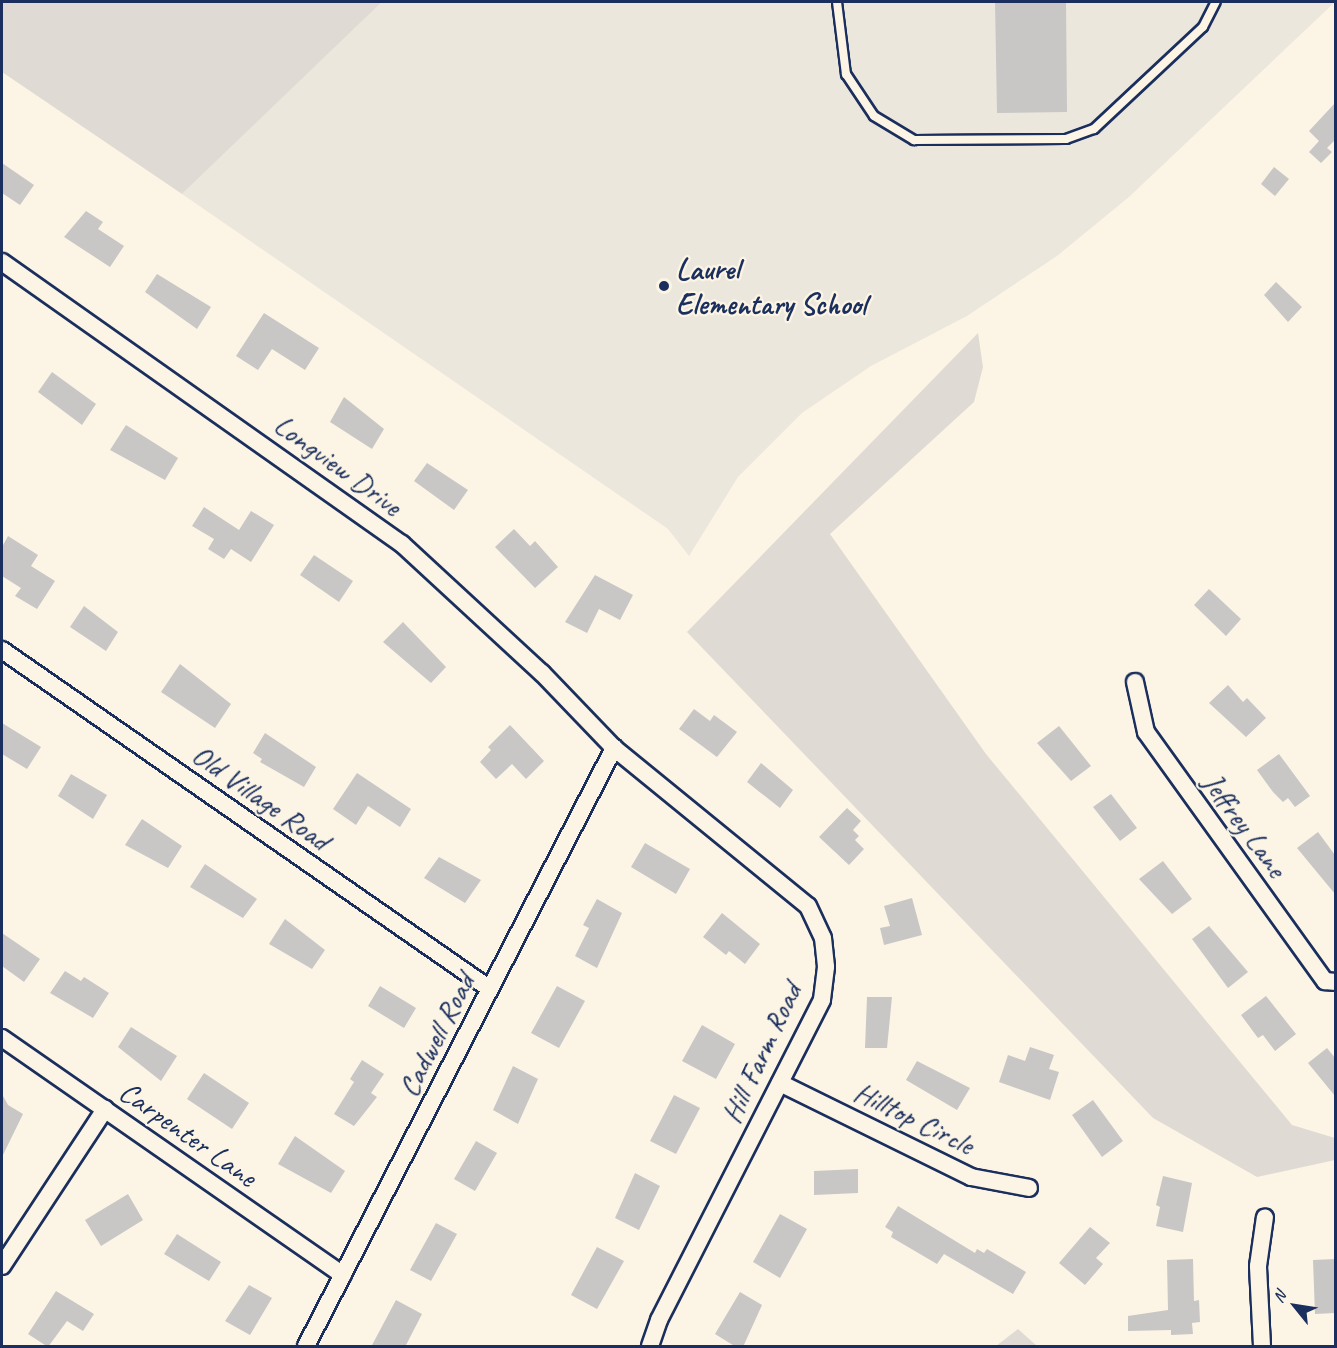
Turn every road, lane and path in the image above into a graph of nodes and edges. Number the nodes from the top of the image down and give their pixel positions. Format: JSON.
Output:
{"nodes":[{"id":1,"x":837,"y":2,"type":"edge"},
{"id":2,"x":1216,"y":2,"type":"edge"},
{"id":3,"x":2,"y":262,"type":"edge"},
{"id":4,"x":2,"y":650,"type":"edge"},
{"id":5,"x":1135,"y":682,"type":"dead end"},
{"id":6,"x":614,"y":748,"type":"junction"},
{"id":7,"x":1335,"y":982,"type":"edge"},
{"id":8,"x":490,"y":989,"type":"junction"},
{"id":9,"x":2,"y":1038,"type":"edge"},
{"id":10,"x":780,"y":1083,"type":"junction"},
{"id":11,"x":105,"y":1109,"type":"junction"},
{"id":12,"x":1029,"y":1188,"type":"dead end"},
{"id":13,"x":1265,"y":1217,"type":"dead end"},
{"id":14,"x":2,"y":1266,"type":"edge"},
{"id":15,"x":343,"y":1275,"type":"junction"},
{"id":16,"x":306,"y":1347,"type":"edge"},
{"id":17,"x":650,"y":1347,"type":"edge"},
{"id":18,"x":1262,"y":1347,"type":"edge"}],
"edges":[{"from":1,"to":2,"type":"lane"},
{"from":3,"to":6,"type":"street","name":"Longview Drive"},
{"from":4,"to":8,"type":"street","name":"Old Village Road"},
{"from":5,"to":7,"type":"street","name":"Jeffrey Lane"},
{"from":6,"to":8,"type":"street","name":"Cadwell Road"},
{"from":6,"to":10,"type":"street","name":"Hill Farm Road"},
{"from":8,"to":15,"type":"street","name":"Cadwell Road"},
{"from":9,"to":11,"type":"street","name":"Carpenter Lane"},
{"from":10,"to":12,"type":"street","name":"Hilltop Circle"},
{"from":10,"to":17,"type":"street","name":"Hill Farm Road"},
{"from":11,"to":14,"type":"street"},
{"from":11,"to":15,"type":"street","name":"Carpenter Lane"},
{"from":13,"to":18,"type":"street"},
{"from":15,"to":16,"type":"street","name":"Cadwell Road"}]}
